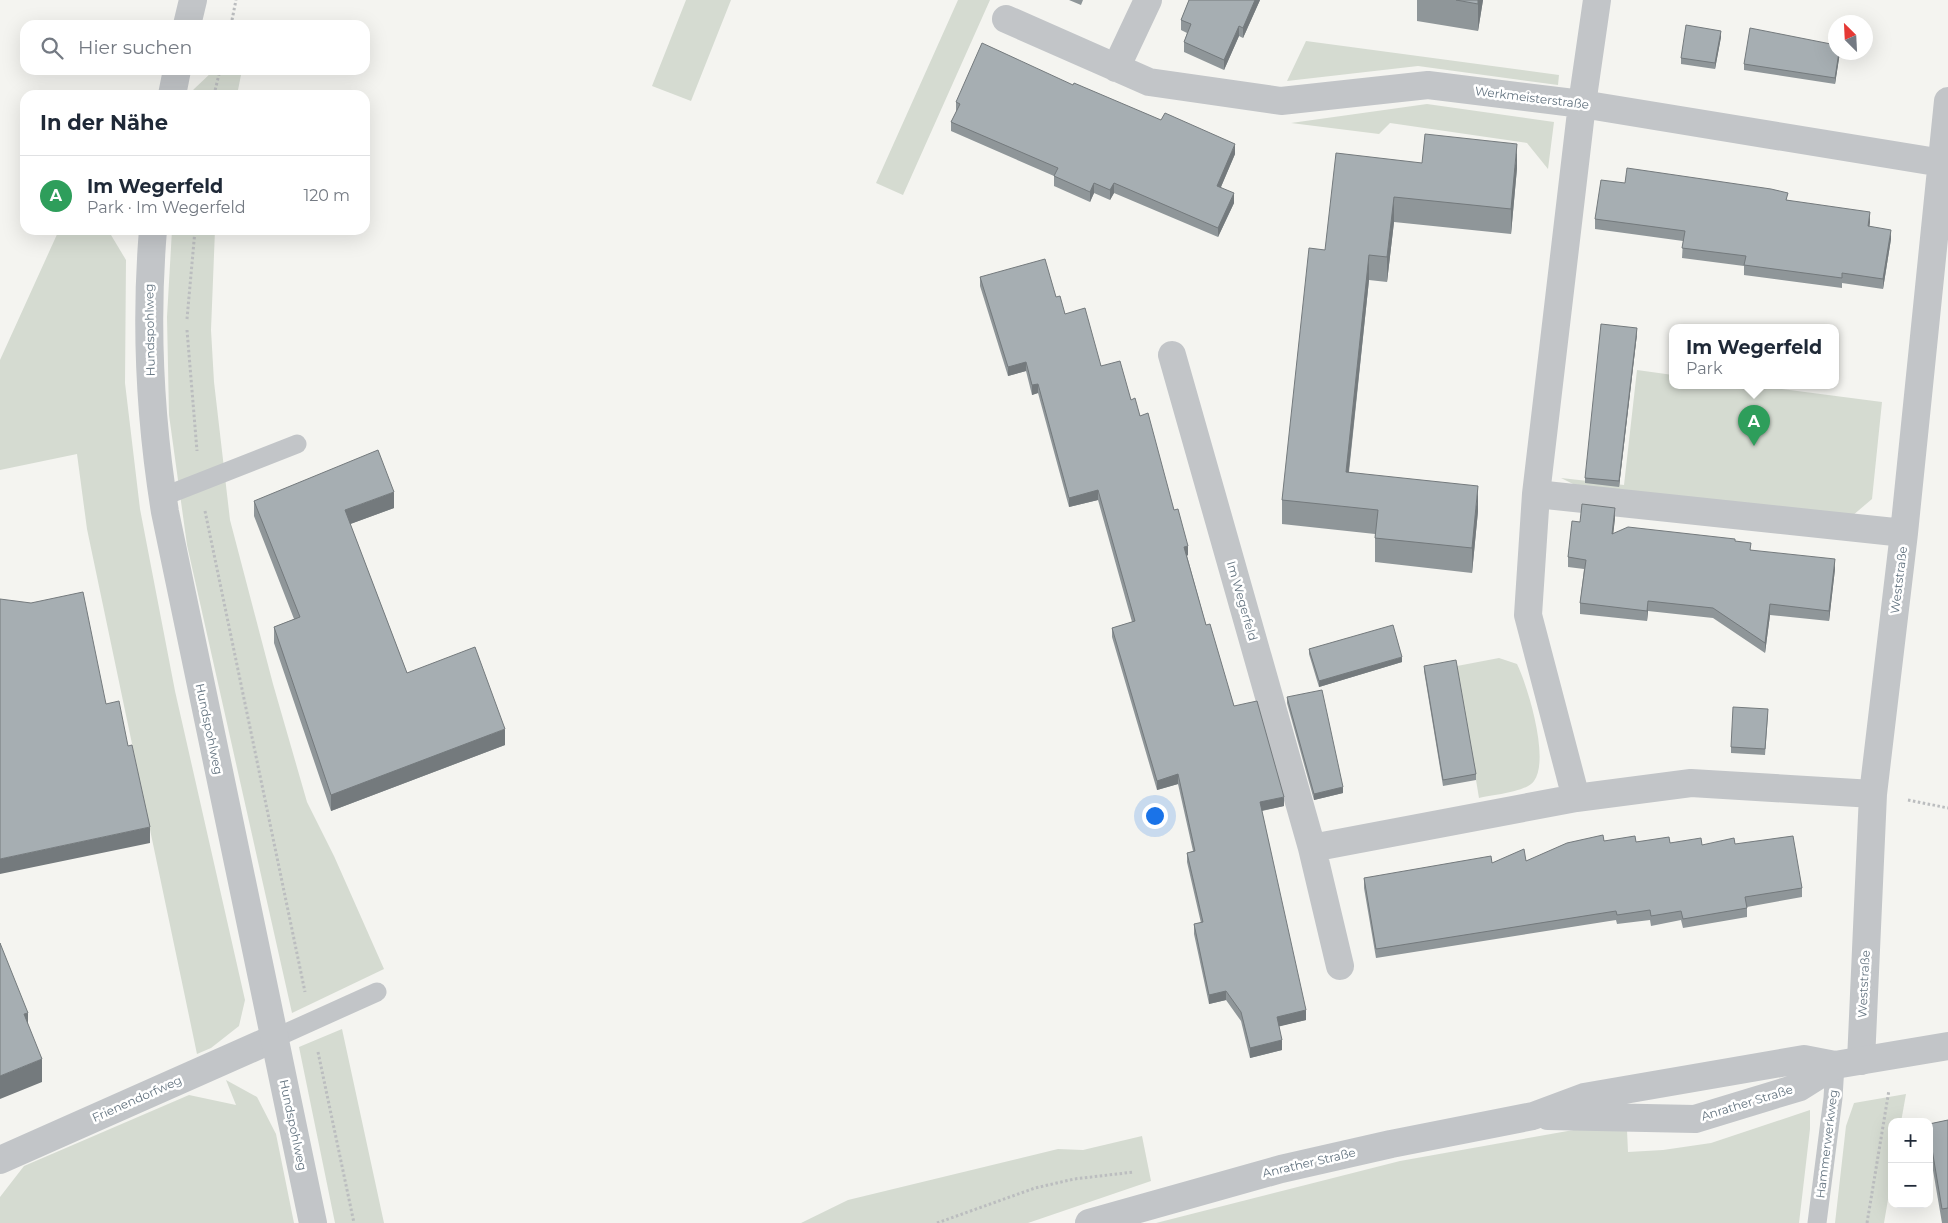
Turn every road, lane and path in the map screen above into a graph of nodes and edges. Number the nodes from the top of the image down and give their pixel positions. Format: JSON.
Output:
{"nodes":[{"id":1,"x":193,"y":0,"type":"edge"},
{"id":2,"x":236,"y":0,"type":"edge"},
{"id":3,"x":1148,"y":0,"type":"edge"},
{"id":4,"x":1597,"y":0,"type":"edge"},
{"id":5,"x":1006,"y":19,"type":"dead end"},
{"id":6,"x":188,"y":20,"type":"edge"},
{"id":7,"x":232,"y":20,"type":"edge"},
{"id":8,"x":1116,"y":68,"type":"junction"},
{"id":9,"x":176,"y":75,"type":"edge"},
{"id":10,"x":219,"y":75,"type":"edge"},
{"id":11,"x":173,"y":90,"type":"edge"},
{"id":12,"x":215,"y":90,"type":"edge"},
{"id":13,"x":1948,"y":101,"type":"edge"},
{"id":14,"x":1582,"y":104,"type":"junction"},
{"id":15,"x":1945,"y":164,"type":"edge"},
{"id":16,"x":153,"y":235,"type":"edge"},
{"id":17,"x":194,"y":235,"type":"edge"},
{"id":18,"x":1172,"y":355,"type":"dead end"},
{"id":19,"x":297,"y":444,"type":"dead end"},
{"id":20,"x":199,"y":482,"type":"junction"},
{"id":21,"x":1536,"y":494,"type":"junction"},
{"id":22,"x":162,"y":497,"type":"junction"},
{"id":23,"x":1904,"y":533,"type":"junction"},
{"id":24,"x":1873,"y":794,"type":"junction"},
{"id":25,"x":1576,"y":798,"type":"junction"},
{"id":26,"x":1312,"y":848,"type":"junction"},
{"id":27,"x":1340,"y":966,"type":"dead end"},
{"id":28,"x":376,"y":992,"type":"dead end"},
{"id":29,"x":312,"y":1022,"type":"junction"},
{"id":30,"x":275,"y":1038,"type":"junction"},
{"id":31,"x":1948,"y":1046,"type":"edge"},
{"id":32,"x":1894,"y":1055,"type":"junction"},
{"id":33,"x":1848,"y":1063,"type":"junction"},
{"id":34,"x":1533,"y":1116,"type":"junction"},
{"id":35,"x":0,"y":1160,"type":"edge"},
{"id":36,"x":314,"y":1223,"type":"edge"},
{"id":37,"x":354,"y":1223,"type":"edge"},
{"id":38,"x":1089,"y":1223,"type":"edge"},
{"id":39,"x":1818,"y":1223,"type":"edge"},
{"id":40,"x":1867,"y":1223,"type":"edge"}],
"edges":[{"from":1,"to":6,"type":"street"},
{"from":2,"to":7,"type":"path"},
{"from":3,"to":8,"type":"street"},
{"from":4,"to":14,"type":"street"},
{"from":5,"to":8,"type":"street","name":"Werkmeisterstraße"},
{"from":8,"to":14,"type":"street","name":"Werkmeisterstraße"},
{"from":9,"to":11,"type":"street"},
{"from":10,"to":12,"type":"path"},
{"from":13,"to":15,"type":"street","name":"Weststraße"},
{"from":14,"to":15,"type":"street","name":"Werkmeisterstraße"},
{"from":14,"to":21,"type":"street"},
{"from":15,"to":23,"type":"street","name":"Weststraße"},
{"from":16,"to":22,"type":"street","name":"Hundspohlweg"},
{"from":17,"to":20,"type":"path"},
{"from":18,"to":26,"type":"street","name":"Im Wegerfeld"},
{"from":19,"to":20,"type":"lane"},
{"from":20,"to":22,"type":"lane"},
{"from":20,"to":29,"type":"path"},
{"from":21,"to":23,"type":"street"},
{"from":21,"to":25,"type":"street"},
{"from":22,"to":30,"type":"street","name":"Hundspohlweg"},
{"from":23,"to":24,"type":"street","name":"Weststraße"},
{"from":24,"to":25,"type":"street"},
{"from":24,"to":33,"type":"street","name":"Weststraße"},
{"from":25,"to":26,"type":"street"},
{"from":26,"to":27,"type":"street","name":"Im Wegerfeld"},
{"from":28,"to":29,"type":"lane"},
{"from":29,"to":30,"type":"lane"},
{"from":29,"to":37,"type":"path"},
{"from":30,"to":35,"type":"street","name":"Frienendorfweg"},
{"from":30,"to":36,"type":"street","name":"Hundspohlweg"},
{"from":31,"to":32,"type":"street","name":"Anrather Straße"},
{"from":32,"to":33,"type":"street","name":"Anrather Straße"},
{"from":32,"to":40,"type":"path"},
{"from":33,"to":34,"type":"street","name":"Anrather Straße"},
{"from":33,"to":34,"type":"street","name":"Anrather Straße"},
{"from":33,"to":39,"type":"lane","name":"Hammerwerkweg"},
{"from":34,"to":38,"type":"street","name":"Anrather Straße"}]}
